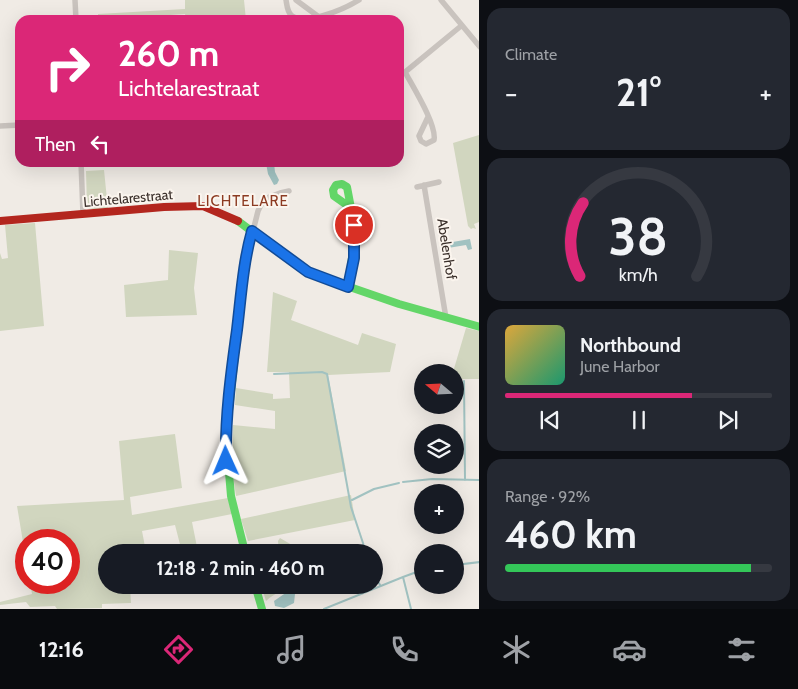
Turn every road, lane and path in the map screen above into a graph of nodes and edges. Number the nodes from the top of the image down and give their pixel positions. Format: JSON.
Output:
{"nodes":[{"id":1,"x":75,"y":0,"type":"edge"},
{"id":2,"x":286,"y":0,"type":"edge"},
{"id":3,"x":296,"y":0,"type":"edge"},
{"id":4,"x":359,"y":0,"type":"edge"},
{"id":5,"x":441,"y":0,"type":"edge"},
{"id":6,"x":76,"y":15,"type":"edge"},
{"id":7,"x":291,"y":15,"type":"edge"},
{"id":8,"x":316,"y":15,"type":"edge"},
{"id":9,"x":327,"y":15,"type":"edge"},
{"id":10,"x":461,"y":26,"type":"junction"},
{"id":11,"x":479,"y":47,"type":"edge"},
{"id":12,"x":405,"y":72,"type":"joint"},
{"id":13,"x":428,"y":117,"type":"dead end"},
{"id":14,"x":15,"y":125,"type":"edge"},
{"id":15,"x":0,"y":126,"type":"edge"},
{"id":16,"x":81,"y":167,"type":"edge"},
{"id":17,"x":439,"y":182,"type":"dead end"},
{"id":18,"x":424,"y":185,"type":"junction"},
{"id":19,"x":417,"y":186,"type":"dead end"},
{"id":20,"x":289,"y":191,"type":"dead end"},
{"id":21,"x":351,"y":208,"type":"dead end"},
{"id":22,"x":83,"y":214,"type":"junction"},
{"id":23,"x":0,"y":221,"type":"edge"},
{"id":24,"x":252,"y":231,"type":"junction"},
{"id":25,"x":348,"y":287,"type":"junction"},
{"id":26,"x":446,"y":318,"type":"junction"},
{"id":27,"x":479,"y":327,"type":"edge"},
{"id":28,"x":243,"y":544,"type":"edge"},
{"id":29,"x":258,"y":594,"type":"edge"},
{"id":30,"x":262,"y":609,"type":"edge"}],
"edges":[{"from":1,"to":6,"type":"street"},
{"from":2,"to":7,"type":"street"},
{"from":3,"to":8,"type":"street"},
{"from":4,"to":9,"type":"street"},
{"from":5,"to":10,"type":"street"},
{"from":10,"to":11,"type":"street"},
{"from":10,"to":12,"type":"street"},
{"from":12,"to":13,"type":"street"},
{"from":14,"to":15,"type":"street"},
{"from":16,"to":22,"type":"street"},
{"from":17,"to":18,"type":"street"},
{"from":18,"to":19,"type":"street"},
{"from":18,"to":26,"type":"street","name":"Abelenhof"},
{"from":20,"to":24,"type":"street"},
{"from":21,"to":25,"type":"street"},
{"from":22,"to":23,"type":"street","name":"Lichtelarestraat"},
{"from":22,"to":24,"type":"street","name":"Lichtelarestraat"},
{"from":24,"to":25,"type":"street","name":"Lichtelarestraat"},
{"from":24,"to":28,"type":"street"},
{"from":25,"to":26,"type":"street","name":"Lichtelarestraat"},
{"from":26,"to":27,"type":"street","name":"Lichtelarestraat"},
{"from":29,"to":30,"type":"street"}]}
